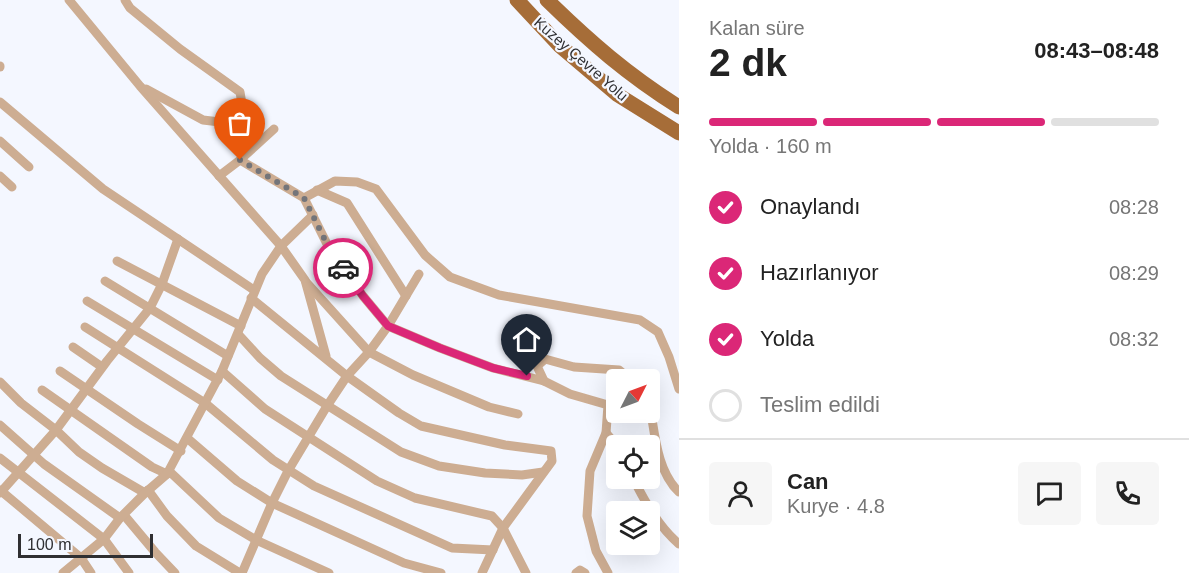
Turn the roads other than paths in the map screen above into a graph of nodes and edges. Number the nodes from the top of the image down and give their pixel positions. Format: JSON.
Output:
{"nodes":[{"id":1,"x":69,"y":0,"type":"edge"},
{"id":2,"x":126,"y":0,"type":"edge"},
{"id":3,"x":517,"y":0,"type":"edge"},
{"id":4,"x":547,"y":0,"type":"edge"},
{"id":5,"x":140,"y":86,"type":"junction"},
{"id":6,"x":0,"y":102,"type":"edge"},
{"id":7,"x":679,"y":107,"type":"edge"},
{"id":8,"x":274,"y":129,"type":"dead end"},
{"id":9,"x":679,"y":133,"type":"edge"},
{"id":10,"x":0,"y":141,"type":"edge"},
{"id":11,"x":240,"y":160,"type":"junction"},
{"id":12,"x":29,"y":167,"type":"dead end"},
{"id":13,"x":0,"y":176,"type":"edge"},
{"id":14,"x":219,"y":176,"type":"junction"},
{"id":15,"x":12,"y":187,"type":"dead end"},
{"id":16,"x":316,"y":190,"type":"junction"},
{"id":17,"x":304,"y":198,"type":"junction"},
{"id":18,"x":313,"y":216,"type":"junction"},
{"id":19,"x":178,"y":239,"type":"junction"},
{"id":20,"x":280,"y":246,"type":"junction"},
{"id":21,"x":117,"y":261,"type":"dead end"},
{"id":22,"x":419,"y":274,"type":"dead end"},
{"id":23,"x":305,"y":280,"type":"junction"},
{"id":24,"x":105,"y":281,"type":"dead end"},
{"id":25,"x":162,"y":284,"type":"junction"},
{"id":26,"x":253,"y":294,"type":"junction"},
{"id":27,"x":406,"y":296,"type":"junction"},
{"id":28,"x":87,"y":300,"type":"dead end"},
{"id":29,"x":150,"y":308,"type":"junction"},
{"id":30,"x":388,"y":326,"type":"junction"},
{"id":31,"x":86,"y":327,"type":"dead end"},
{"id":32,"x":134,"y":328,"type":"junction"},
{"id":33,"x":239,"y":330,"type":"junction"},
{"id":34,"x":73,"y":347,"type":"dead end"},
{"id":35,"x":118,"y":348,"type":"junction"},
{"id":36,"x":369,"y":352,"type":"junction"},
{"id":37,"x":228,"y":356,"type":"junction"},
{"id":38,"x":326,"y":357,"type":"junction"},
{"id":39,"x":102,"y":367,"type":"junction"},
{"id":40,"x":606,"y":369,"type":"edge"},
{"id":41,"x":60,"y":371,"type":"dead end"},
{"id":42,"x":220,"y":376,"type":"junction"},
{"id":43,"x":348,"y":376,"type":"junction"},
{"id":44,"x":544,"y":381,"type":"junction"},
{"id":45,"x":0,"y":382,"type":"edge"},
{"id":46,"x":86,"y":389,"type":"junction"},
{"id":47,"x":679,"y":389,"type":"edge"},
{"id":48,"x":42,"y":390,"type":"dead end"},
{"id":49,"x":205,"y":404,"type":"junction"},
{"id":50,"x":327,"y":406,"type":"junction"},
{"id":51,"x":71,"y":409,"type":"junction"},
{"id":52,"x":518,"y":414,"type":"dead end"},
{"id":53,"x":653,"y":423,"type":"edge"},
{"id":54,"x":0,"y":425,"type":"edge"},
{"id":55,"x":56,"y":430,"type":"junction"},
{"id":56,"x":606,"y":433,"type":"joint"},
{"id":57,"x":309,"y":437,"type":"junction"},
{"id":58,"x":187,"y":438,"type":"junction"},
{"id":59,"x":181,"y":451,"type":"junction"},
{"id":60,"x":33,"y":455,"type":"junction"},
{"id":61,"x":0,"y":458,"type":"edge"},
{"id":62,"x":288,"y":471,"type":"junction"},
{"id":63,"x":543,"y":472,"type":"junction"},
{"id":64,"x":17,"y":473,"type":"junction"},
{"id":65,"x":168,"y":473,"type":"junction"},
{"id":66,"x":638,"y":489,"type":"edge"},
{"id":67,"x":0,"y":491,"type":"edge"},
{"id":68,"x":146,"y":491,"type":"junction"},
{"id":69,"x":679,"y":492,"type":"edge"},
{"id":70,"x":272,"y":503,"type":"junction"},
{"id":71,"x":122,"y":516,"type":"junction"},
{"id":72,"x":503,"y":528,"type":"junction"},
{"id":73,"x":104,"y":540,"type":"junction"},
{"id":74,"x":256,"y":540,"type":"junction"},
{"id":75,"x":679,"y":544,"type":"edge"},
{"id":76,"x":493,"y":550,"type":"junction"},
{"id":77,"x":81,"y":558,"type":"junction"},
{"id":78,"x":63,"y":573,"type":"edge"},
{"id":79,"x":91,"y":573,"type":"edge"},
{"id":80,"x":129,"y":573,"type":"edge"},
{"id":81,"x":175,"y":573,"type":"edge"},
{"id":82,"x":241,"y":573,"type":"edge"},
{"id":83,"x":328,"y":573,"type":"edge"},
{"id":84,"x":441,"y":573,"type":"edge"},
{"id":85,"x":482,"y":573,"type":"edge"},
{"id":86,"x":526,"y":573,"type":"edge"},
{"id":87,"x":576,"y":573,"type":"edge"},
{"id":88,"x":585,"y":573,"type":"edge"},
{"id":89,"x":608,"y":573,"type":"edge"}],
"edges":[{"from":1,"to":5,"type":"street"},
{"from":2,"to":5,"type":"street"},
{"from":3,"to":9,"type":"main road","name":"Kuzey Çevre Yolu"},
{"from":4,"to":7,"type":"main road","name":"Kuzey Çevre Yolu"},
{"from":5,"to":14,"type":"street"},
{"from":6,"to":19,"type":"street"},
{"from":8,"to":11,"type":"street"},
{"from":10,"to":12,"type":"street"},
{"from":11,"to":14,"type":"street"},
{"from":11,"to":17,"type":"street"},
{"from":13,"to":15,"type":"street"},
{"from":14,"to":20,"type":"street"},
{"from":16,"to":17,"type":"street"},
{"from":16,"to":27,"type":"street"},
{"from":16,"to":47,"type":"street"},
{"from":17,"to":18,"type":"street"},
{"from":18,"to":20,"type":"street"},
{"from":18,"to":30,"type":"street"},
{"from":19,"to":25,"type":"street"},
{"from":19,"to":26,"type":"street"},
{"from":20,"to":23,"type":"street"},
{"from":20,"to":26,"type":"street"},
{"from":21,"to":25,"type":"street"},
{"from":22,"to":27,"type":"street"},
{"from":23,"to":36,"type":"street"},
{"from":23,"to":38,"type":"street"},
{"from":24,"to":29,"type":"street"},
{"from":25,"to":29,"type":"street"},
{"from":25,"to":33,"type":"street"},
{"from":26,"to":33,"type":"street"},
{"from":26,"to":38,"type":"street"},
{"from":27,"to":30,"type":"street"},
{"from":28,"to":32,"type":"street"},
{"from":29,"to":32,"type":"street"},
{"from":29,"to":37,"type":"street"},
{"from":30,"to":36,"type":"street"},
{"from":30,"to":44,"type":"street"},
{"from":31,"to":35,"type":"street"},
{"from":32,"to":35,"type":"street"},
{"from":32,"to":42,"type":"street"},
{"from":33,"to":37,"type":"street"},
{"from":33,"to":50,"type":"street"},
{"from":34,"to":39,"type":"street"},
{"from":35,"to":39,"type":"street"},
{"from":35,"to":49,"type":"street"},
{"from":36,"to":43,"type":"street"},
{"from":36,"to":52,"type":"street"},
{"from":37,"to":42,"type":"street"},
{"from":38,"to":43,"type":"street"},
{"from":39,"to":46,"type":"street"},
{"from":40,"to":44,"type":"street"},
{"from":41,"to":46,"type":"street"},
{"from":42,"to":49,"type":"street"},
{"from":42,"to":57,"type":"street"},
{"from":43,"to":50,"type":"street"},
{"from":43,"to":63,"type":"street"},
{"from":44,"to":56,"type":"street"},
{"from":45,"to":55,"type":"street"},
{"from":46,"to":51,"type":"street"},
{"from":46,"to":59,"type":"street"},
{"from":48,"to":51,"type":"street"},
{"from":49,"to":58,"type":"street"},
{"from":49,"to":62,"type":"street"},
{"from":50,"to":57,"type":"street"},
{"from":50,"to":63,"type":"street"},
{"from":51,"to":55,"type":"street"},
{"from":51,"to":65,"type":"street"},
{"from":53,"to":69,"type":"street"},
{"from":54,"to":60,"type":"street"},
{"from":55,"to":60,"type":"street"},
{"from":55,"to":68,"type":"street"},
{"from":56,"to":89,"type":"street"},
{"from":57,"to":62,"type":"street"},
{"from":57,"to":72,"type":"street"},
{"from":58,"to":59,"type":"street"},
{"from":58,"to":70,"type":"street"},
{"from":59,"to":65,"type":"street"},
{"from":60,"to":64,"type":"street"},
{"from":60,"to":71,"type":"street"},
{"from":61,"to":64,"type":"street"},
{"from":62,"to":70,"type":"street"},
{"from":62,"to":76,"type":"street"},
{"from":63,"to":72,"type":"street"},
{"from":64,"to":67,"type":"street"},
{"from":64,"to":73,"type":"street"},
{"from":65,"to":68,"type":"street"},
{"from":65,"to":74,"type":"street"},
{"from":66,"to":75,"type":"street"},
{"from":67,"to":77,"type":"street"},
{"from":68,"to":71,"type":"street"},
{"from":68,"to":82,"type":"street"},
{"from":70,"to":74,"type":"street"},
{"from":70,"to":84,"type":"street"},
{"from":71,"to":73,"type":"street"},
{"from":71,"to":81,"type":"street"},
{"from":72,"to":76,"type":"street"},
{"from":72,"to":86,"type":"street"},
{"from":73,"to":77,"type":"street"},
{"from":73,"to":80,"type":"street"},
{"from":74,"to":82,"type":"street"},
{"from":74,"to":83,"type":"street"},
{"from":76,"to":85,"type":"street"},
{"from":77,"to":78,"type":"street"},
{"from":77,"to":79,"type":"street"},
{"from":87,"to":88,"type":"street"}]}
